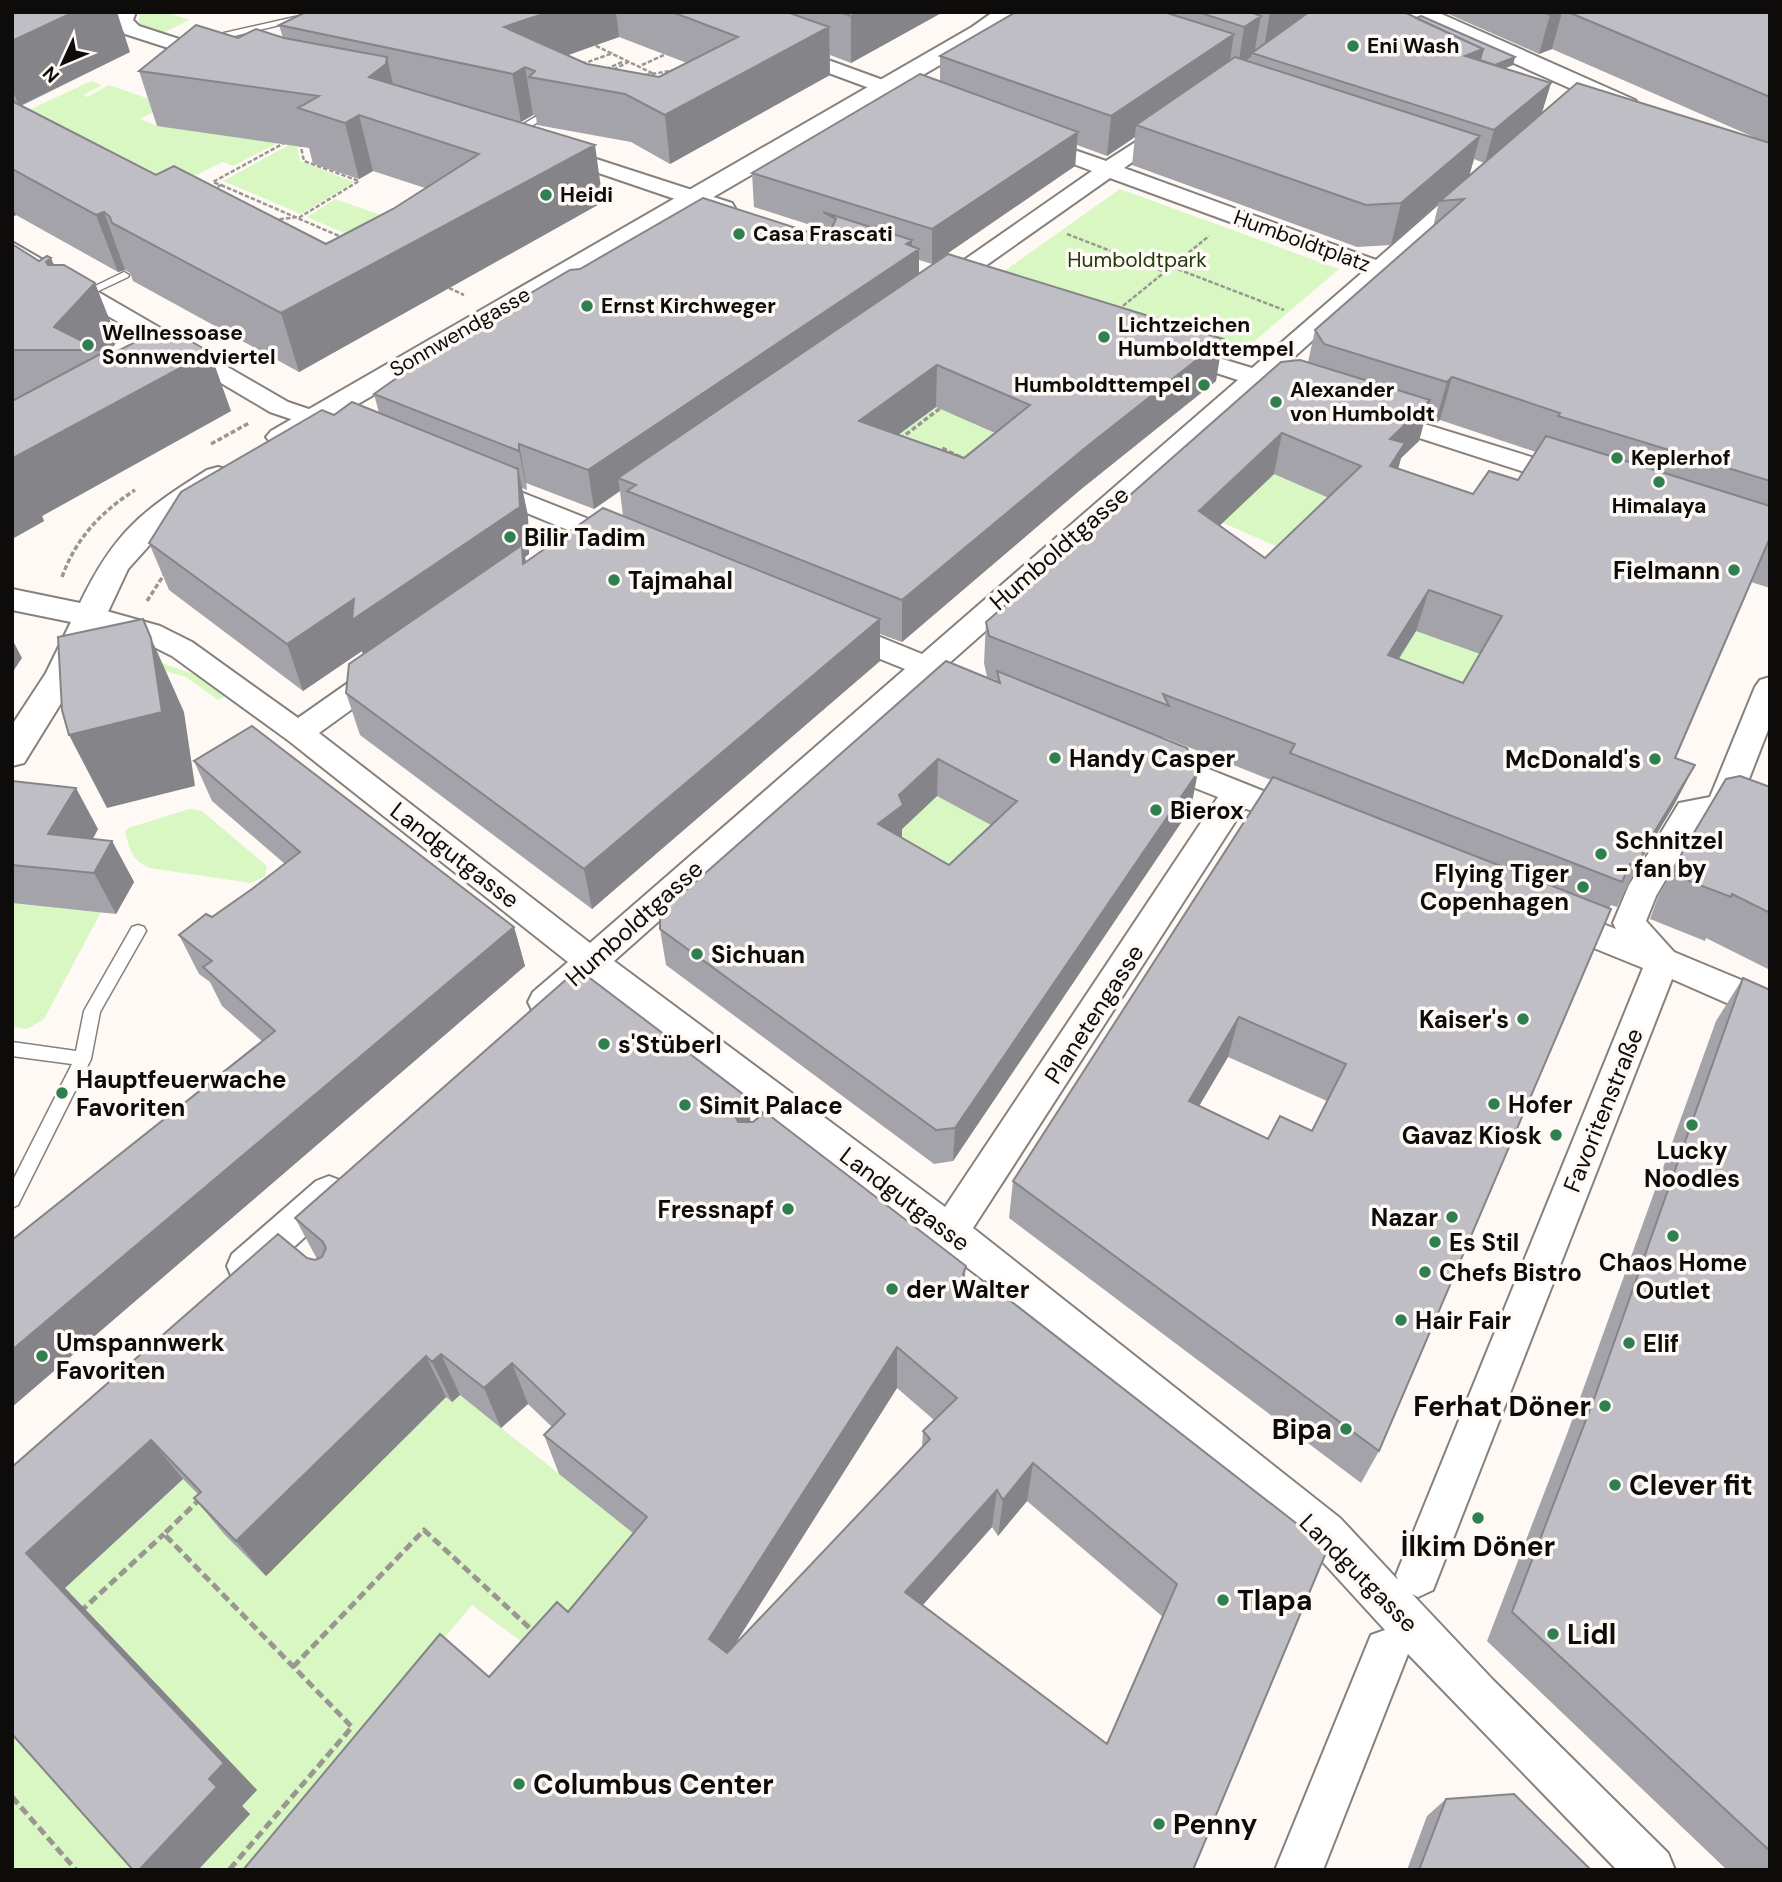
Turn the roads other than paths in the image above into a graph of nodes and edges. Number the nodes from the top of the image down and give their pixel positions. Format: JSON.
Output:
{"nodes":[{"id":1,"x":330,"y":12,"type":"edge"},
{"id":2,"x":1007,"y":12,"type":"edge"},
{"id":3,"x":1418,"y":12,"type":"edge"},
{"id":4,"x":126,"y":13,"type":"edge"},
{"id":5,"x":766,"y":43,"type":"edge"},
{"id":6,"x":197,"y":51,"type":"junction"},
{"id":7,"x":233,"y":63,"type":"edge"},
{"id":8,"x":884,"y":87,"type":"junction"},
{"id":9,"x":930,"y":104,"type":"edge"},
{"id":10,"x":1649,"y":115,"type":"edge"},
{"id":11,"x":1185,"y":116,"type":"edge"},
{"id":12,"x":535,"y":120,"type":"edge"},
{"id":13,"x":485,"y":129,"type":"edge"},
{"id":14,"x":509,"y":137,"type":"junction"},
{"id":15,"x":1019,"y":137,"type":"edge"},
{"id":16,"x":1107,"y":170,"type":"junction"},
{"id":17,"x":1488,"y":174,"type":"edge"},
{"id":18,"x":693,"y":197,"type":"junction"},
{"id":19,"x":740,"y":213,"type":"edge"},
{"id":20,"x":12,"y":250,"type":"edge"},
{"id":21,"x":1380,"y":269,"type":"junction"},
{"id":22,"x":922,"y":272,"type":"edge"},
{"id":23,"x":124,"y":275,"type":"edge"},
{"id":24,"x":949,"y":281,"type":"junction"},
{"id":25,"x":975,"y":289,"type":"edge"},
{"id":26,"x":97,"y":303,"type":"junction"},
{"id":27,"x":915,"y":304,"type":"edge"},
{"id":28,"x":1157,"y":346,"type":"edge"},
{"id":29,"x":1255,"y":377,"type":"junction"},
{"id":30,"x":1294,"y":390,"type":"edge"},
{"id":31,"x":1359,"y":411,"type":"edge"},
{"id":32,"x":312,"y":419,"type":"junction"},
{"id":33,"x":367,"y":437,"type":"edge"},
{"id":34,"x":467,"y":478,"type":"edge"},
{"id":35,"x":1594,"y":485,"type":"edge"},
{"id":36,"x":643,"y":551,"type":"edge"},
{"id":37,"x":12,"y":599,"type":"edge"},
{"id":38,"x":92,"y":616,"type":"junction"},
{"id":39,"x":809,"y":619,"type":"edge"},
{"id":40,"x":402,"y":659,"type":"edge"},
{"id":41,"x":924,"y":666,"type":"junction"},
{"id":42,"x":961,"y":681,"type":"edge"},
{"id":43,"x":1770,"y":687,"type":"edge"},
{"id":44,"x":300,"y":734,"type":"junction"},
{"id":45,"x":1125,"y":747,"type":"edge"},
{"id":46,"x":12,"y":754,"type":"edge"},
{"id":47,"x":1237,"y":793,"type":"junction"},
{"id":48,"x":1327,"y":829,"type":"edge"},
{"id":49,"x":1539,"y":912,"type":"edge"},
{"id":50,"x":138,"y":932,"type":"dead end"},
{"id":51,"x":1662,"y":961,"type":"junction"},
{"id":52,"x":591,"y":962,"type":"junction"},
{"id":53,"x":1770,"y":1008,"type":"edge"},
{"id":54,"x":517,"y":1027,"type":"edge"},
{"id":55,"x":12,"y":1049,"type":"edge"},
{"id":56,"x":83,"y":1059,"type":"junction"},
{"id":57,"x":350,"y":1174,"type":"edge"},
{"id":58,"x":12,"y":1200,"type":"edge"},
{"id":59,"x":948,"y":1232,"type":"junction"},
{"id":60,"x":223,"y":1286,"type":"edge"},
{"id":61,"x":1418,"y":1575,"type":"dead end"},
{"id":62,"x":1387,"y":1651,"type":"dead end"},
{"id":63,"x":1299,"y":1870,"type":"edge"},
{"id":64,"x":1651,"y":1870,"type":"edge"}],
"edges":[{"from":1,"to":6,"type":"lane"},
{"from":2,"to":8,"type":"main road","name":"Sonnwendgasse"},
{"from":3,"to":10,"type":"main road"},
{"from":4,"to":6,"type":"street"},
{"from":5,"to":8,"type":"street"},
{"from":6,"to":7,"type":"street"},
{"from":8,"to":9,"type":"street"},
{"from":8,"to":18,"type":"main road","name":"Sonnwendgasse"},
{"from":11,"to":16,"type":"street"},
{"from":12,"to":14,"type":"lane"},
{"from":13,"to":14,"type":"street"},
{"from":14,"to":18,"type":"street"},
{"from":15,"to":16,"type":"street","name":"Humboldtplatz"},
{"from":16,"to":21,"type":"street","name":"Humboldtplatz"},
{"from":16,"to":24,"type":"street"},
{"from":17,"to":21,"type":"street"},
{"from":18,"to":19,"type":"street"},
{"from":18,"to":32,"type":"main road","name":"Sonnwendgasse"},
{"from":20,"to":26,"type":"street"},
{"from":21,"to":29,"type":"street","name":"Humboldtplatz"},
{"from":22,"to":24,"type":"street"},
{"from":23,"to":26,"type":"lane"},
{"from":24,"to":25,"type":"street"},
{"from":24,"to":27,"type":"street"},
{"from":26,"to":32,"type":"street"},
{"from":28,"to":29,"type":"street"},
{"from":29,"to":30,"type":"street"},
{"from":29,"to":41,"type":"street","name":"Humboldtgasse"},
{"from":31,"to":35,"type":"street"},
{"from":32,"to":33,"type":"street"},
{"from":32,"to":38,"type":"main road","name":"Sonnwendgasse"},
{"from":34,"to":36,"type":"street"},
{"from":37,"to":38,"type":"main road"},
{"from":38,"to":44,"type":"street","name":"Landgutgasse"},
{"from":38,"to":46,"type":"main road","name":"Sonnwendgasse"},
{"from":39,"to":41,"type":"street"},
{"from":40,"to":44,"type":"street"},
{"from":41,"to":42,"type":"street"},
{"from":41,"to":52,"type":"street","name":"Humboldtgasse"},
{"from":43,"to":51,"type":"street"},
{"from":44,"to":52,"type":"street","name":"Landgutgasse"},
{"from":45,"to":47,"type":"street"},
{"from":47,"to":48,"type":"street"},
{"from":47,"to":59,"type":"street","name":"Planetengasse"},
{"from":49,"to":51,"type":"street"},
{"from":50,"to":56,"type":"lane"},
{"from":51,"to":53,"type":"street"},
{"from":51,"to":61,"type":"street","name":"Favoritenstraße"},
{"from":52,"to":54,"type":"street","name":"Humboldtgasse"},
{"from":52,"to":59,"type":"street","name":"Landgutgasse"},
{"from":55,"to":56,"type":"lane"},
{"from":56,"to":58,"type":"lane"},
{"from":57,"to":60,"type":"street"},
{"from":59,"to":64,"type":"street","name":"Landgutgasse"},
{"from":62,"to":63,"type":"street"}]}
